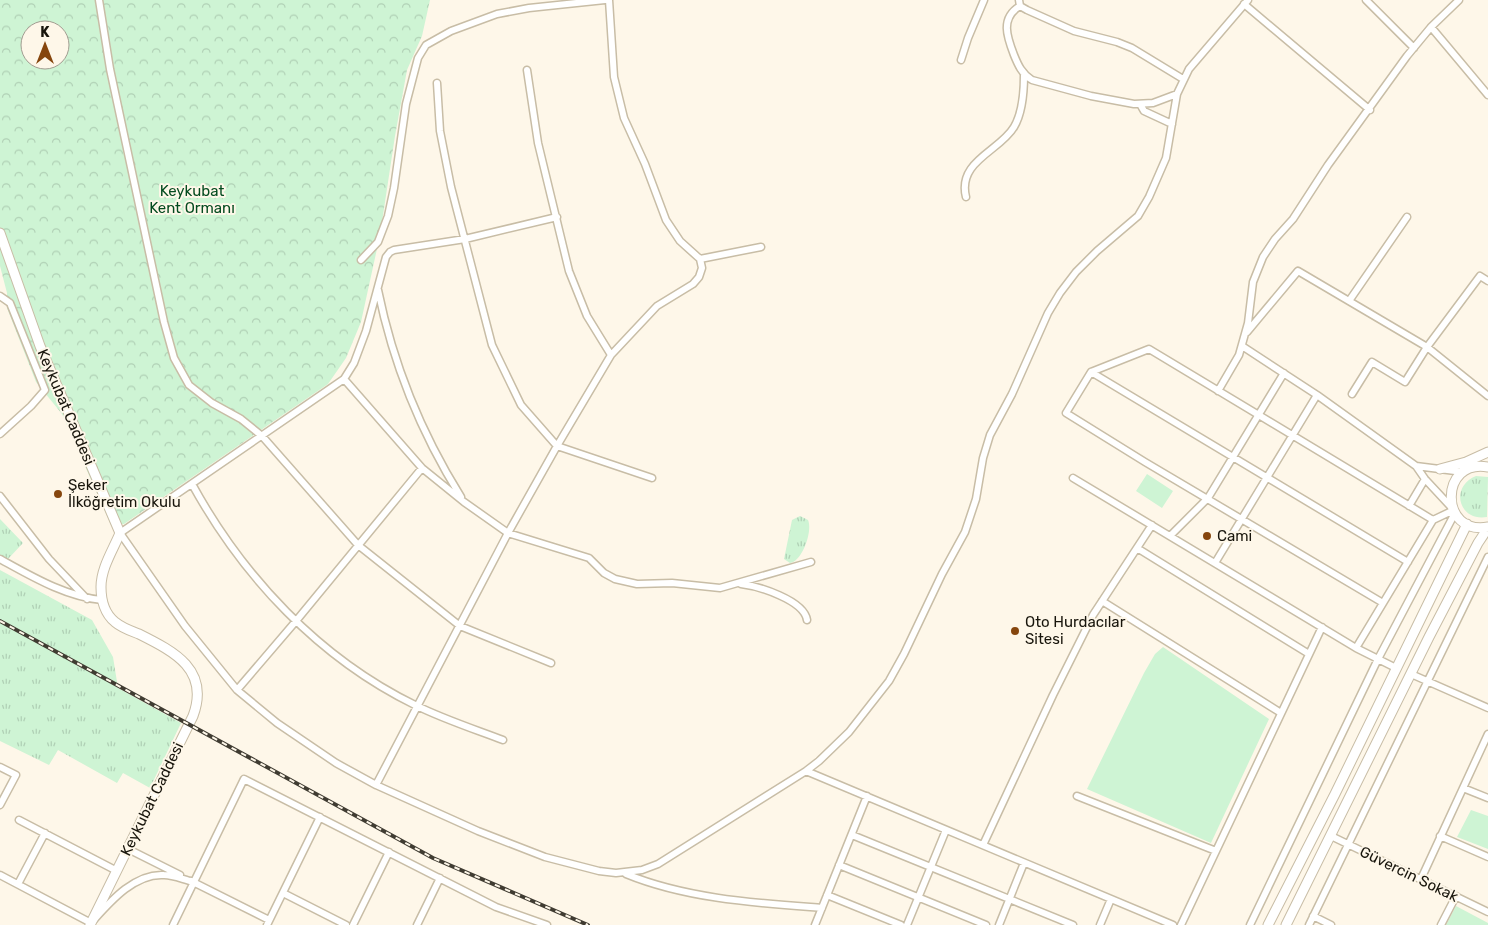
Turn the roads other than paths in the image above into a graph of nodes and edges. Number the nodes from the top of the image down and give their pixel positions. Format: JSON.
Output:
{"nodes":[{"id":1,"x":99,"y":0,"type":"edge"},
{"id":2,"x":605,"y":0,"type":"edge"},
{"id":3,"x":610,"y":0,"type":"edge"},
{"id":4,"x":984,"y":0,"type":"edge"},
{"id":5,"x":1366,"y":0,"type":"edge"},
{"id":6,"x":1459,"y":0,"type":"edge"},
{"id":7,"x":1246,"y":2,"type":"edge"},
{"id":8,"x":1019,"y":3,"type":"edge"},
{"id":9,"x":1431,"y":27,"type":"junction"},
{"id":10,"x":1414,"y":48,"type":"junction"},
{"id":11,"x":961,"y":60,"type":"dead end"},
{"id":12,"x":527,"y":70,"type":"dead end"},
{"id":13,"x":1024,"y":75,"type":"junction"},
{"id":14,"x":1183,"y":79,"type":"junction"},
{"id":15,"x":437,"y":83,"type":"dead end"},
{"id":16,"x":1177,"y":94,"type":"junction"},
{"id":17,"x":1488,"y":95,"type":"edge"},
{"id":18,"x":1140,"y":104,"type":"junction"},
{"id":19,"x":1370,"y":110,"type":"junction"},
{"id":20,"x":1172,"y":124,"type":"junction"},
{"id":21,"x":966,"y":196,"type":"dead end"},
{"id":22,"x":1407,"y":216,"type":"dead end"},
{"id":23,"x":557,"y":217,"type":"junction"},
{"id":24,"x":0,"y":233,"type":"edge"},
{"id":25,"x":465,"y":239,"type":"junction"},
{"id":26,"x":761,"y":246,"type":"dead end"},
{"id":27,"x":700,"y":259,"type":"junction"},
{"id":28,"x":361,"y":260,"type":"dead end"},
{"id":29,"x":1488,"y":281,"type":"edge"},
{"id":30,"x":377,"y":286,"type":"junction"},
{"id":31,"x":0,"y":296,"type":"edge"},
{"id":32,"x":1349,"y":301,"type":"junction"},
{"id":33,"x":1246,"y":333,"type":"junction"},
{"id":34,"x":1242,"y":346,"type":"junction"},
{"id":35,"x":1427,"y":347,"type":"junction"},
{"id":36,"x":611,"y":355,"type":"junction"},
{"id":37,"x":1091,"y":372,"type":"junction"},
{"id":38,"x":1284,"y":373,"type":"junction"},
{"id":39,"x":54,"y":378,"type":"junction"},
{"id":40,"x":344,"y":379,"type":"junction"},
{"id":41,"x":45,"y":390,"type":"junction"},
{"id":42,"x":1218,"y":391,"type":"junction"},
{"id":43,"x":1352,"y":394,"type":"dead end"},
{"id":44,"x":1317,"y":395,"type":"junction"},
{"id":45,"x":1488,"y":396,"type":"edge"},
{"id":46,"x":1259,"y":415,"type":"junction"},
{"id":47,"x":0,"y":434,"type":"edge"},
{"id":48,"x":1293,"y":435,"type":"junction"},
{"id":49,"x":262,"y":436,"type":"junction"},
{"id":50,"x":557,"y":446,"type":"junction"},
{"id":51,"x":1488,"y":452,"type":"edge"},
{"id":52,"x":1233,"y":457,"type":"junction"},
{"id":53,"x":1416,"y":466,"type":"junction"},
{"id":54,"x":1487,"y":466,"type":"edge"},
{"id":55,"x":422,"y":468,"type":"junction"},
{"id":56,"x":1440,"y":469,"type":"junction"},
{"id":57,"x":1463,"y":472,"type":"junction"},
{"id":58,"x":652,"y":478,"type":"dead end"},
{"id":59,"x":1074,"y":478,"type":"dead end"},
{"id":60,"x":1267,"y":478,"type":"junction"},
{"id":61,"x":1426,"y":479,"type":"junction"},
{"id":62,"x":192,"y":484,"type":"junction"},
{"id":63,"x":0,"y":496,"type":"edge"},
{"id":64,"x":1208,"y":498,"type":"junction"},
{"id":65,"x":464,"y":502,"type":"junction"},
{"id":66,"x":1410,"y":506,"type":"junction"},
{"id":67,"x":1454,"y":510,"type":"junction"},
{"id":68,"x":1242,"y":518,"type":"junction"},
{"id":69,"x":1433,"y":520,"type":"junction"},
{"id":70,"x":1467,"y":524,"type":"junction"},
{"id":71,"x":1152,"y":525,"type":"junction"},
{"id":72,"x":1488,"y":527,"type":"edge"},
{"id":73,"x":120,"y":533,"type":"junction"},
{"id":74,"x":508,"y":533,"type":"junction"},
{"id":75,"x":1170,"y":536,"type":"junction"},
{"id":76,"x":358,"y":545,"type":"junction"},
{"id":77,"x":1137,"y":548,"type":"junction"},
{"id":78,"x":1488,"y":557,"type":"edge"},
{"id":79,"x":0,"y":559,"type":"edge"},
{"id":80,"x":811,"y":562,"type":"dead end"},
{"id":81,"x":1408,"y":562,"type":"junction"},
{"id":82,"x":1215,"y":563,"type":"junction"},
{"id":83,"x":738,"y":583,"type":"junction"},
{"id":84,"x":87,"y":599,"type":"junction"},
{"id":85,"x":102,"y":600,"type":"junction"},
{"id":86,"x":1102,"y":601,"type":"junction"},
{"id":87,"x":1383,"y":603,"type":"junction"},
{"id":88,"x":807,"y":620,"type":"dead end"},
{"id":89,"x":296,"y":621,"type":"junction"},
{"id":90,"x":460,"y":626,"type":"junction"},
{"id":91,"x":1322,"y":627,"type":"junction"},
{"id":92,"x":1356,"y":648,"type":"junction"},
{"id":93,"x":1309,"y":654,"type":"junction"},
{"id":94,"x":1378,"y":659,"type":"junction"},
{"id":95,"x":551,"y":663,"type":"dead end"},
{"id":96,"x":1396,"y":668,"type":"junction"},
{"id":97,"x":1411,"y":674,"type":"junction"},
{"id":98,"x":1428,"y":681,"type":"junction"},
{"id":99,"x":237,"y":690,"type":"junction"},
{"id":100,"x":416,"y":706,"type":"junction"},
{"id":101,"x":1488,"y":708,"type":"edge"},
{"id":102,"x":1281,"y":713,"type":"junction"},
{"id":103,"x":1488,"y":734,"type":"edge"},
{"id":104,"x":503,"y":740,"type":"dead end"},
{"id":105,"x":0,"y":767,"type":"edge"},
{"id":106,"x":806,"y":771,"type":"junction"},
{"id":107,"x":376,"y":785,"type":"junction"},
{"id":108,"x":1463,"y":788,"type":"junction"},
{"id":109,"x":867,"y":796,"type":"junction"},
{"id":110,"x":1077,"y":796,"type":"dead end"},
{"id":111,"x":1488,"y":798,"type":"edge"},
{"id":112,"x":0,"y":805,"type":"edge"},
{"id":113,"x":320,"y":817,"type":"junction"},
{"id":114,"x":19,"y":820,"type":"dead end"},
{"id":115,"x":946,"y":830,"type":"junction"},
{"id":116,"x":45,"y":833,"type":"junction"},
{"id":117,"x":852,"y":835,"type":"junction"},
{"id":118,"x":1331,"y":836,"type":"junction"},
{"id":119,"x":1440,"y":836,"type":"junction"},
{"id":120,"x":1348,"y":844,"type":"junction"},
{"id":121,"x":983,"y":845,"type":"junction"},
{"id":122,"x":128,"y":849,"type":"junction"},
{"id":123,"x":1216,"y":851,"type":"junction"},
{"id":124,"x":388,"y":852,"type":"junction"},
{"id":125,"x":1488,"y":857,"type":"edge"},
{"id":126,"x":1024,"y":862,"type":"junction"},
{"id":127,"x":839,"y":865,"type":"junction"},
{"id":128,"x":931,"y":867,"type":"junction"},
{"id":129,"x":117,"y":871,"type":"junction"},
{"id":130,"x":625,"y":873,"type":"junction"},
{"id":131,"x":0,"y":875,"type":"edge"},
{"id":132,"x":440,"y":878,"type":"junction"},
{"id":133,"x":1420,"y":880,"type":"junction"},
{"id":134,"x":194,"y":882,"type":"junction"},
{"id":135,"x":18,"y":884,"type":"junction"},
{"id":136,"x":283,"y":893,"type":"junction"},
{"id":137,"x":827,"y":895,"type":"junction"},
{"id":138,"x":1456,"y":896,"type":"junction"},
{"id":139,"x":918,"y":898,"type":"junction"},
{"id":140,"x":1010,"y":899,"type":"junction"},
{"id":141,"x":1111,"y":899,"type":"junction"},
{"id":142,"x":822,"y":908,"type":"junction"},
{"id":143,"x":1488,"y":912,"type":"edge"},
{"id":144,"x":1313,"y":916,"type":"junction"},
{"id":145,"x":268,"y":923,"type":"edge"},
{"id":146,"x":91,"y":924,"type":"edge"},
{"id":147,"x":173,"y":925,"type":"edge"},
{"id":148,"x":346,"y":925,"type":"edge"},
{"id":149,"x":353,"y":925,"type":"edge"},
{"id":150,"x":417,"y":925,"type":"edge"},
{"id":151,"x":547,"y":925,"type":"edge"},
{"id":152,"x":816,"y":925,"type":"edge"},
{"id":153,"x":901,"y":925,"type":"edge"},
{"id":154,"x":907,"y":925,"type":"edge"},
{"id":155,"x":986,"y":925,"type":"edge"},
{"id":156,"x":999,"y":925,"type":"edge"},
{"id":157,"x":1073,"y":925,"type":"edge"},
{"id":158,"x":1100,"y":925,"type":"edge"},
{"id":159,"x":1172,"y":925,"type":"edge"},
{"id":160,"x":1181,"y":925,"type":"edge"},
{"id":161,"x":1250,"y":925,"type":"edge"},
{"id":162,"x":1268,"y":925,"type":"edge"},
{"id":163,"x":1286,"y":925,"type":"edge"},
{"id":164,"x":1309,"y":925,"type":"edge"},
{"id":165,"x":1331,"y":925,"type":"edge"},
{"id":166,"x":1441,"y":925,"type":"edge"}],
"edges":[{"from":1,"to":49,"type":"street"},
{"from":2,"to":28,"type":"street"},
{"from":3,"to":27,"type":"street"},
{"from":4,"to":11,"type":"street"},
{"from":5,"to":10,"type":"street"},
{"from":6,"to":9,"type":"street"},
{"from":7,"to":14,"type":"street"},
{"from":7,"to":19,"type":"street"},
{"from":8,"to":13,"type":"street"},
{"from":8,"to":14,"type":"street"},
{"from":9,"to":10,"type":"street"},
{"from":9,"to":17,"type":"street"},
{"from":10,"to":19,"type":"street"},
{"from":12,"to":23,"type":"street"},
{"from":13,"to":18,"type":"street"},
{"from":13,"to":21,"type":"street"},
{"from":14,"to":16,"type":"street"},
{"from":15,"to":25,"type":"street"},
{"from":16,"to":18,"type":"street"},
{"from":16,"to":20,"type":"street"},
{"from":18,"to":20,"type":"street"},
{"from":19,"to":33,"type":"street"},
{"from":20,"to":106,"type":"street"},
{"from":22,"to":32,"type":"street"},
{"from":23,"to":25,"type":"street"},
{"from":23,"to":36,"type":"street"},
{"from":24,"to":39,"type":"street","name":"Keykubat Caddesi"},
{"from":25,"to":30,"type":"street"},
{"from":25,"to":50,"type":"street"},
{"from":26,"to":27,"type":"street"},
{"from":27,"to":36,"type":"street"},
{"from":29,"to":35,"type":"street"},
{"from":30,"to":40,"type":"street"},
{"from":30,"to":65,"type":"street"},
{"from":31,"to":41,"type":"street"},
{"from":32,"to":33,"type":"street"},
{"from":32,"to":35,"type":"street"},
{"from":33,"to":34,"type":"street"},
{"from":34,"to":38,"type":"street"},
{"from":34,"to":42,"type":"street"},
{"from":35,"to":43,"type":"street"},
{"from":35,"to":45,"type":"street"},
{"from":36,"to":50,"type":"street"},
{"from":37,"to":42,"type":"street"},
{"from":37,"to":52,"type":"street"},
{"from":37,"to":64,"type":"street"},
{"from":38,"to":44,"type":"street"},
{"from":38,"to":46,"type":"street"},
{"from":39,"to":41,"type":"street"},
{"from":39,"to":73,"type":"street","name":"Keykubat Caddesi"},
{"from":40,"to":49,"type":"street"},
{"from":40,"to":55,"type":"street"},
{"from":41,"to":47,"type":"street"},
{"from":42,"to":46,"type":"street"},
{"from":44,"to":48,"type":"street"},
{"from":44,"to":53,"type":"street"},
{"from":46,"to":48,"type":"street"},
{"from":46,"to":52,"type":"street"},
{"from":48,"to":60,"type":"street"},
{"from":48,"to":66,"type":"street"},
{"from":49,"to":62,"type":"street"},
{"from":49,"to":76,"type":"street"},
{"from":50,"to":58,"type":"street"},
{"from":50,"to":74,"type":"street"},
{"from":51,"to":56,"type":"street"},
{"from":52,"to":60,"type":"street"},
{"from":52,"to":64,"type":"street"},
{"from":53,"to":56,"type":"street"},
{"from":53,"to":61,"type":"street"},
{"from":54,"to":57,"type":"street"},
{"from":55,"to":65,"type":"street"},
{"from":55,"to":76,"type":"street"},
{"from":56,"to":57,"type":"street"},
{"from":57,"to":67,"type":"street"},
{"from":59,"to":71,"type":"street"},
{"from":60,"to":68,"type":"street"},
{"from":60,"to":81,"type":"street"},
{"from":61,"to":66,"type":"street"},
{"from":61,"to":67,"type":"street"},
{"from":62,"to":73,"type":"street"},
{"from":62,"to":89,"type":"street"},
{"from":63,"to":84,"type":"street"},
{"from":64,"to":68,"type":"street"},
{"from":64,"to":75,"type":"street"},
{"from":65,"to":74,"type":"street"},
{"from":66,"to":69,"type":"street"},
{"from":67,"to":69,"type":"street"},
{"from":67,"to":70,"type":"street"},
{"from":67,"to":94,"type":"street"},
{"from":68,"to":82,"type":"street"},
{"from":68,"to":87,"type":"street"},
{"from":69,"to":81,"type":"street"},
{"from":70,"to":72,"type":"street"},
{"from":70,"to":96,"type":"street"},
{"from":71,"to":75,"type":"street"},
{"from":71,"to":77,"type":"street"},
{"from":72,"to":97,"type":"street"},
{"from":73,"to":85,"type":"street"},
{"from":73,"to":99,"type":"street"},
{"from":74,"to":83,"type":"street"},
{"from":74,"to":90,"type":"street"},
{"from":75,"to":82,"type":"street"},
{"from":76,"to":89,"type":"street"},
{"from":76,"to":90,"type":"street"},
{"from":77,"to":86,"type":"street"},
{"from":77,"to":93,"type":"street"},
{"from":78,"to":98,"type":"street"},
{"from":79,"to":84,"type":"street"},
{"from":80,"to":83,"type":"street"},
{"from":81,"to":87,"type":"street"},
{"from":82,"to":91,"type":"street"},
{"from":83,"to":88,"type":"street"},
{"from":84,"to":85,"type":"street"},
{"from":85,"to":122,"type":"street","name":"Keykubat Caddesi"},
{"from":86,"to":102,"type":"street"},
{"from":86,"to":121,"type":"street"},
{"from":87,"to":92,"type":"street"},
{"from":89,"to":99,"type":"street"},
{"from":89,"to":100,"type":"street"},
{"from":90,"to":95,"type":"street"},
{"from":90,"to":100,"type":"street"},
{"from":91,"to":92,"type":"street"},
{"from":91,"to":93,"type":"street"},
{"from":92,"to":94,"type":"street"},
{"from":93,"to":102,"type":"street"},
{"from":94,"to":96,"type":"street"},
{"from":94,"to":161,"type":"street"},
{"from":96,"to":162,"type":"street"},
{"from":97,"to":98,"type":"street"},
{"from":97,"to":118,"type":"street"},
{"from":98,"to":101,"type":"street"},
{"from":98,"to":120,"type":"street"},
{"from":99,"to":107,"type":"street"},
{"from":100,"to":104,"type":"street"},
{"from":100,"to":107,"type":"street"},
{"from":102,"to":123,"type":"street"},
{"from":103,"to":108,"type":"street"},
{"from":105,"to":112,"type":"street"},
{"from":106,"to":109,"type":"street"},
{"from":106,"to":130,"type":"street"},
{"from":107,"to":130,"type":"street"},
{"from":108,"to":111,"type":"street"},
{"from":108,"to":119,"type":"street"},
{"from":109,"to":115,"type":"street"},
{"from":109,"to":117,"type":"street"},
{"from":110,"to":123,"type":"street"},
{"from":113,"to":124,"type":"street"},
{"from":113,"to":134,"type":"street"},
{"from":113,"to":136,"type":"street"},
{"from":114,"to":116,"type":"street"},
{"from":115,"to":121,"type":"street"},
{"from":115,"to":128,"type":"street"},
{"from":116,"to":129,"type":"street"},
{"from":116,"to":135,"type":"street"},
{"from":117,"to":127,"type":"street"},
{"from":117,"to":128,"type":"street"},
{"from":118,"to":120,"type":"street","name":"Güvercin Sokak"},
{"from":118,"to":163,"type":"street"},
{"from":119,"to":125,"type":"street"},
{"from":119,"to":133,"type":"street"},
{"from":120,"to":133,"type":"street","name":"Güvercin Sokak"},
{"from":120,"to":144,"type":"street"},
{"from":121,"to":126,"type":"street"},
{"from":122,"to":129,"type":"street","name":"Keykubat Caddesi"},
{"from":122,"to":134,"type":"street"},
{"from":123,"to":160,"type":"street"},
{"from":124,"to":132,"type":"street"},
{"from":124,"to":149,"type":"street"},
{"from":126,"to":140,"type":"street"},
{"from":126,"to":141,"type":"street"},
{"from":127,"to":137,"type":"street"},
{"from":127,"to":139,"type":"street"},
{"from":128,"to":139,"type":"street"},
{"from":128,"to":140,"type":"street"},
{"from":129,"to":146,"type":"street","name":"Keykubat Caddesi"},
{"from":130,"to":142,"type":"street"},
{"from":131,"to":135,"type":"street"},
{"from":132,"to":150,"type":"street"},
{"from":132,"to":151,"type":"street"},
{"from":133,"to":138,"type":"street","name":"Güvercin Sokak"},
{"from":134,"to":145,"type":"street"},
{"from":134,"to":146,"type":"street"},
{"from":134,"to":147,"type":"street"},
{"from":135,"to":146,"type":"street"},
{"from":136,"to":145,"type":"street"},
{"from":136,"to":148,"type":"street"},
{"from":137,"to":142,"type":"street"},
{"from":137,"to":153,"type":"street"},
{"from":138,"to":143,"type":"street","name":"Güvercin Sokak"},
{"from":138,"to":166,"type":"street"},
{"from":139,"to":154,"type":"street"},
{"from":139,"to":155,"type":"street"},
{"from":140,"to":156,"type":"street"},
{"from":140,"to":157,"type":"street"},
{"from":141,"to":158,"type":"street"},
{"from":141,"to":159,"type":"street"},
{"from":142,"to":152,"type":"street"},
{"from":144,"to":164,"type":"street"},
{"from":144,"to":165,"type":"street"}]}
